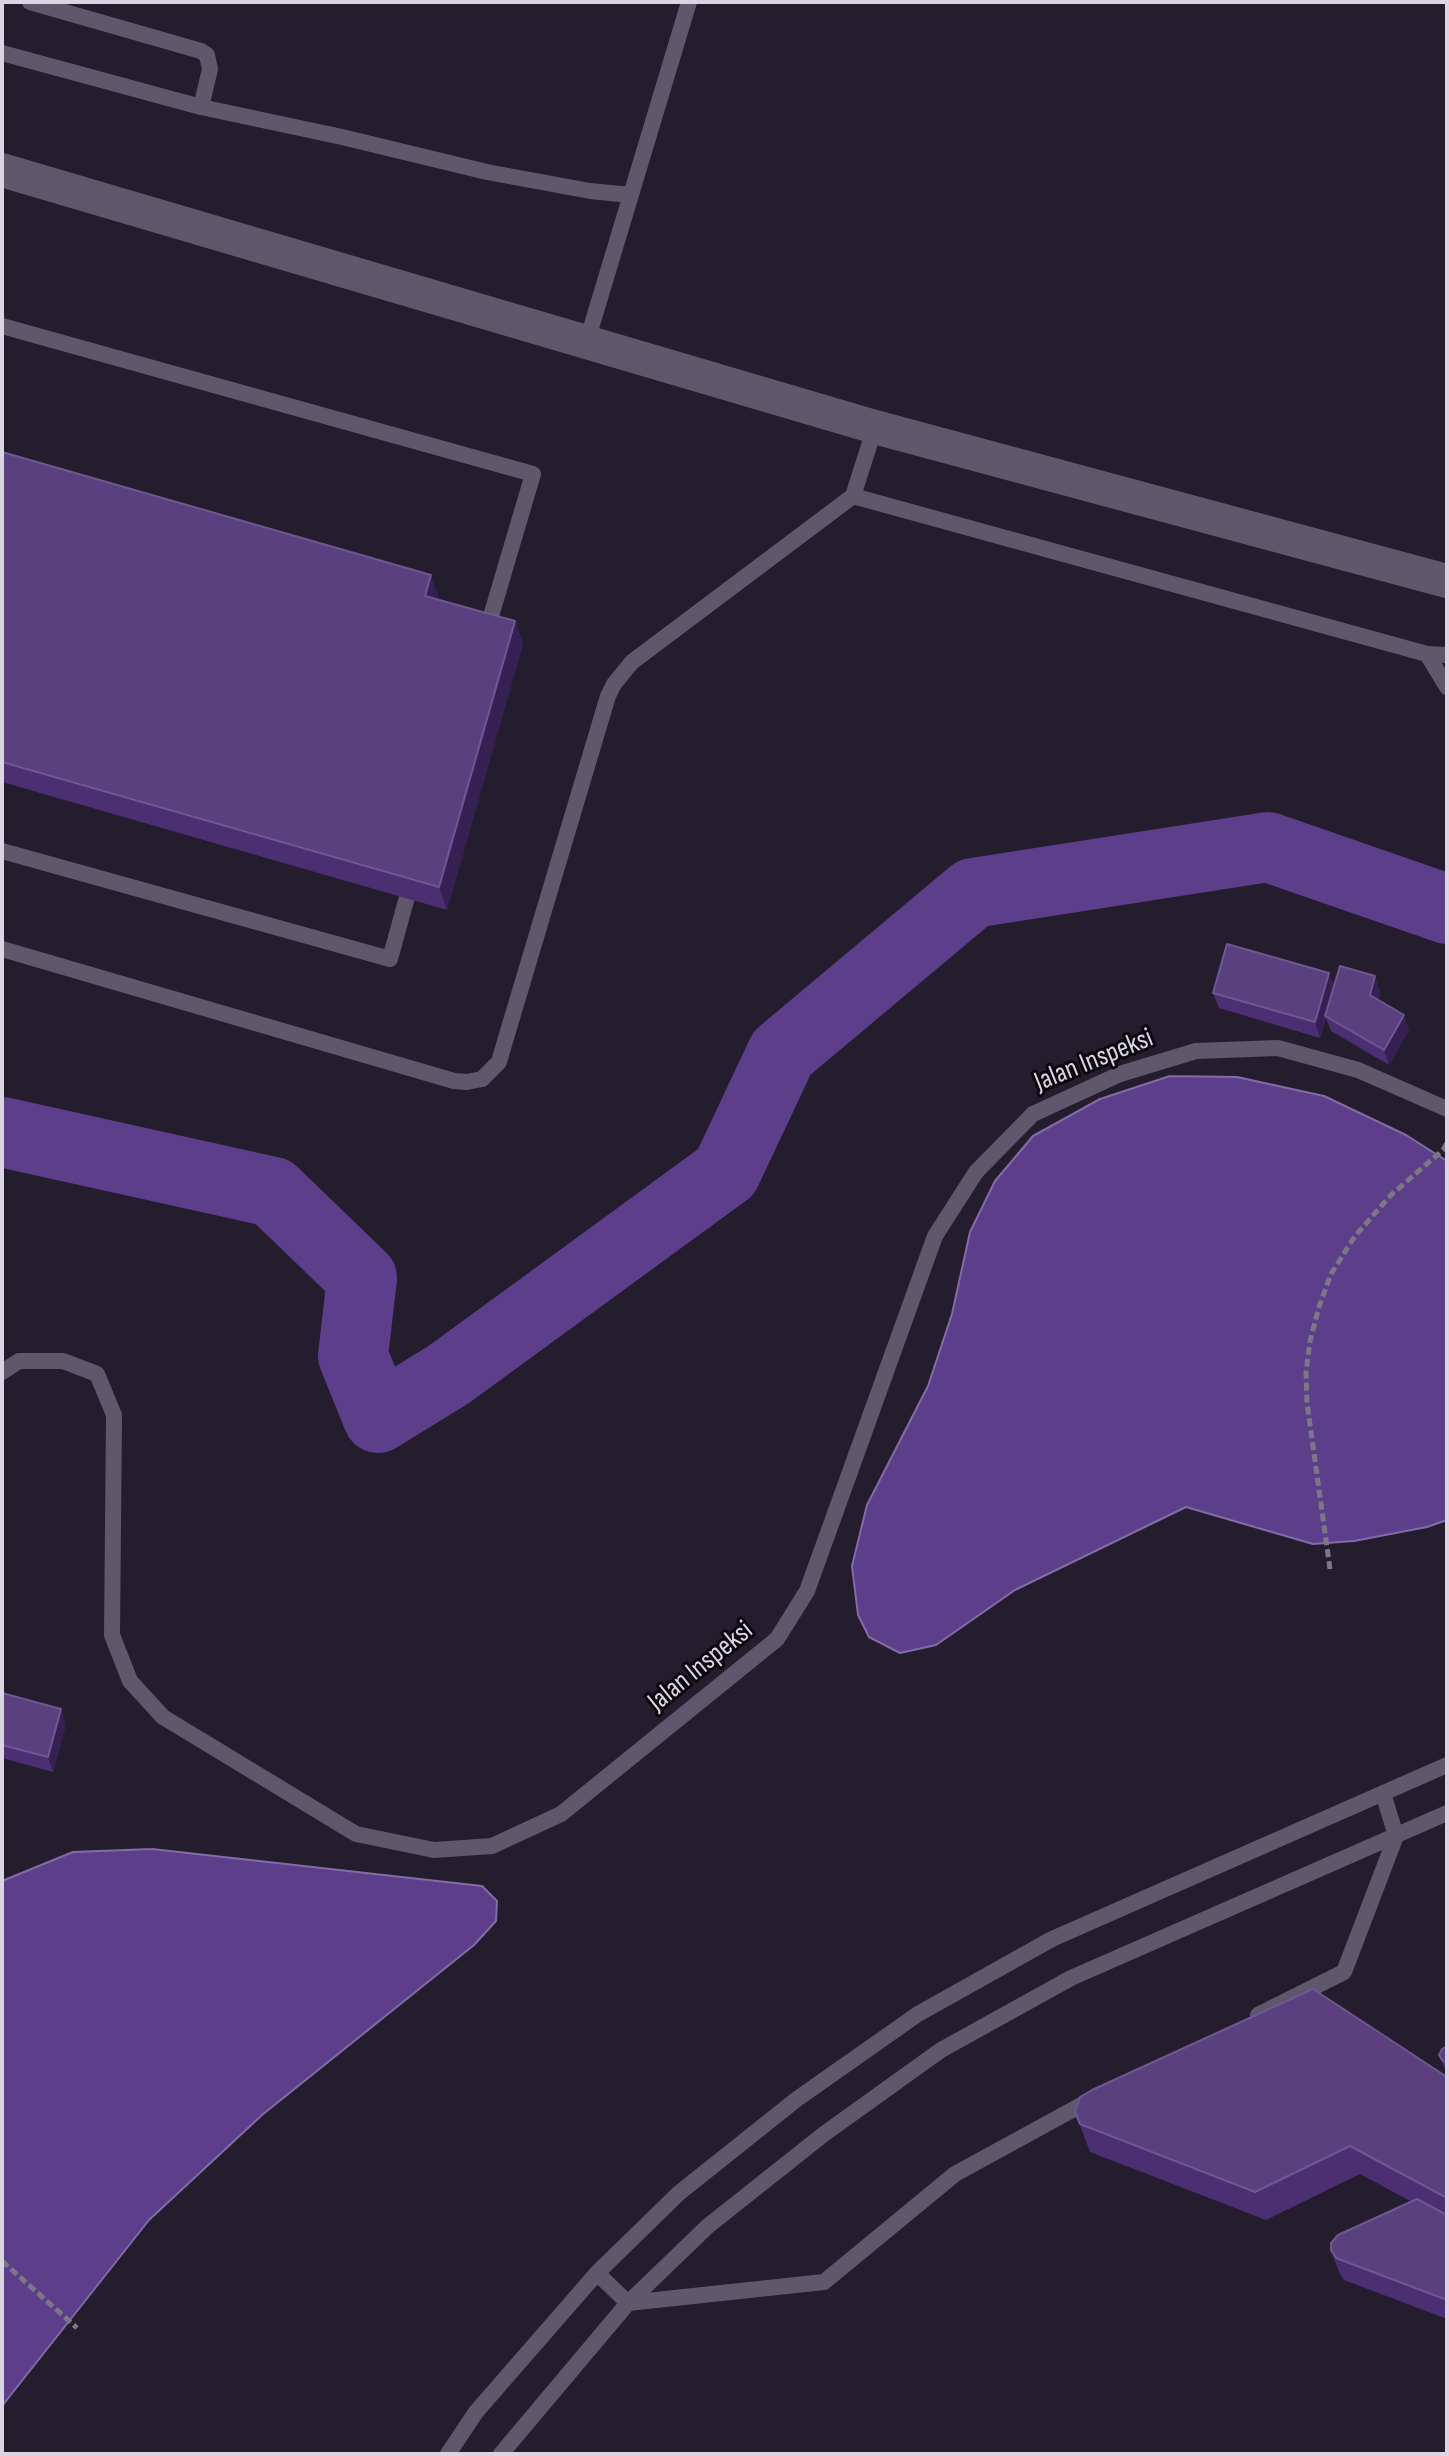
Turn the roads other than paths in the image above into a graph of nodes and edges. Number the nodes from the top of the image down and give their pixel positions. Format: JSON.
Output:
{"nodes":[{"id":1,"x":30,"y":2,"type":"edge"},
{"id":2,"x":689,"y":2,"type":"edge"},
{"id":3,"x":2,"y":53,"type":"edge"},
{"id":4,"x":201,"y":107,"type":"junction"},
{"id":5,"x":2,"y":170,"type":"edge"},
{"id":6,"x":631,"y":195,"type":"junction"},
{"id":7,"x":2,"y":326,"type":"edge"},
{"id":8,"x":587,"y":341,"type":"junction"},
{"id":9,"x":875,"y":427,"type":"junction"},
{"id":10,"x":853,"y":496,"type":"junction"},
{"id":11,"x":1447,"y":581,"type":"edge"},
{"id":12,"x":486,"y":633,"type":"edge"},
{"id":13,"x":1427,"y":654,"type":"junction"},
{"id":14,"x":1447,"y":655,"type":"edge"},
{"id":15,"x":1447,"y":687,"type":"edge"},
{"id":16,"x":2,"y":851,"type":"edge"},
{"id":17,"x":407,"y":897,"type":"edge"},
{"id":18,"x":2,"y":949,"type":"edge"},
{"id":19,"x":1447,"y":1109,"type":"edge"},
{"id":20,"x":2,"y":1372,"type":"edge"},
{"id":21,"x":1447,"y":1765,"type":"edge"},
{"id":22,"x":1383,"y":1793,"type":"junction"},
{"id":23,"x":1447,"y":1813,"type":"edge"},
{"id":24,"x":1396,"y":1836,"type":"junction"},
{"id":25,"x":1248,"y":2020,"type":"edge"},
{"id":26,"x":1111,"y":2088,"type":"edge"},
{"id":27,"x":597,"y":2273,"type":"junction"},
{"id":28,"x":628,"y":2303,"type":"junction"},
{"id":29,"x":448,"y":2454,"type":"edge"},
{"id":30,"x":501,"y":2454,"type":"edge"}],
"edges":[{"from":1,"to":4,"type":"lane"},
{"from":2,"to":6,"type":"lane"},
{"from":3,"to":4,"type":"lane"},
{"from":4,"to":6,"type":"lane"},
{"from":5,"to":8,"type":"street"},
{"from":6,"to":8,"type":"lane"},
{"from":7,"to":12,"type":"lane"},
{"from":8,"to":9,"type":"street"},
{"from":9,"to":10,"type":"lane"},
{"from":9,"to":11,"type":"street"},
{"from":10,"to":13,"type":"lane"},
{"from":10,"to":18,"type":"lane"},
{"from":13,"to":14,"type":"lane"},
{"from":13,"to":15,"type":"lane"},
{"from":16,"to":17,"type":"lane"},
{"from":19,"to":20,"type":"lane","name":"Jalan Inspeksi"},
{"from":21,"to":22,"type":"lane"},
{"from":22,"to":24,"type":"lane"},
{"from":22,"to":27,"type":"lane"},
{"from":23,"to":24,"type":"lane"},
{"from":24,"to":25,"type":"lane"},
{"from":24,"to":28,"type":"lane"},
{"from":26,"to":28,"type":"lane"},
{"from":27,"to":28,"type":"lane"},
{"from":27,"to":29,"type":"lane"},
{"from":28,"to":30,"type":"lane"}]}
